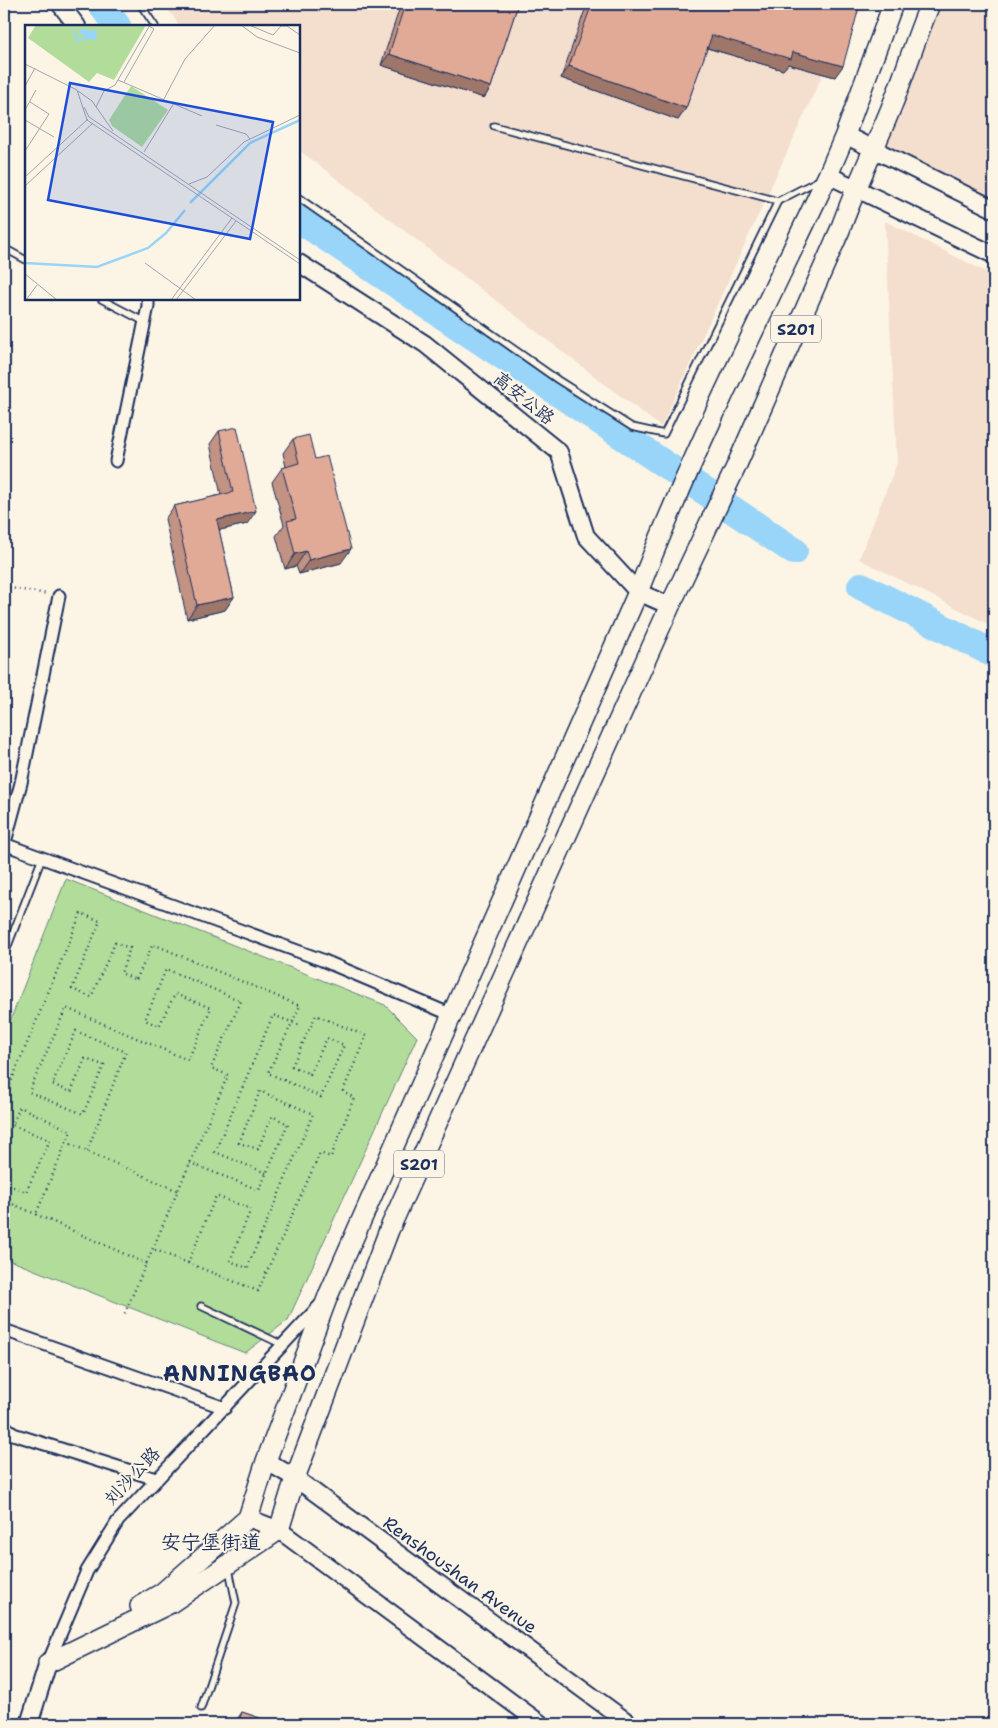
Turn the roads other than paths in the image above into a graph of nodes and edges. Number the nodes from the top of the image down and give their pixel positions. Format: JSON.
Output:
{"nodes":[{"id":1,"x":60,"y":4,"type":"edge"},
{"id":2,"x":140,"y":4,"type":"edge"},
{"id":3,"x":893,"y":4,"type":"edge"},
{"id":4,"x":930,"y":4,"type":"edge"},
{"id":5,"x":76,"y":25,"type":"edge"},
{"id":6,"x":154,"y":25,"type":"edge"},
{"id":7,"x":494,"y":126,"type":"dead end"},
{"id":8,"x":845,"y":135,"type":"junction"},
{"id":9,"x":874,"y":149,"type":"junction"},
{"id":10,"x":828,"y":175,"type":"junction"},
{"id":11,"x":855,"y":189,"type":"junction"},
{"id":12,"x":300,"y":199,"type":"edge"},
{"id":13,"x":778,"y":200,"type":"junction"},
{"id":14,"x":994,"y":209,"type":"edge"},
{"id":15,"x":4,"y":248,"type":"edge"},
{"id":16,"x":994,"y":255,"type":"edge"},
{"id":17,"x":25,"y":259,"type":"edge"},
{"id":18,"x":300,"y":264,"type":"edge"},
{"id":19,"x":103,"y":300,"type":"edge"},
{"id":20,"x":148,"y":300,"type":"edge"},
{"id":21,"x":145,"y":322,"type":"junction"},
{"id":22,"x":116,"y":461,"type":"dead end"},
{"id":23,"x":638,"y":592,"type":"junction"},
{"id":24,"x":59,"y":596,"type":"road end"},
{"id":25,"x":670,"y":606,"type":"junction"},
{"id":26,"x":4,"y":845,"type":"edge"},
{"id":27,"x":43,"y":857,"type":"junction"},
{"id":28,"x":4,"y":956,"type":"edge"},
{"id":29,"x":452,"y":1015,"type":"junction"},
{"id":30,"x":328,"y":1296,"type":"junction"},
{"id":31,"x":201,"y":1306,"type":"dead end"},
{"id":32,"x":4,"y":1330,"type":"edge"},
{"id":33,"x":283,"y":1345,"type":"junction"},
{"id":34,"x":225,"y":1408,"type":"junction"},
{"id":35,"x":4,"y":1425,"type":"edge"},
{"id":36,"x":266,"y":1460,"type":"junction"},
{"id":37,"x":295,"y":1478,"type":"junction"},
{"id":38,"x":156,"y":1479,"type":"junction"},
{"id":39,"x":248,"y":1518,"type":"junction"},
{"id":40,"x":279,"y":1530,"type":"junction"},
{"id":41,"x":228,"y":1565,"type":"junction"},
{"id":42,"x":48,"y":1663,"type":"junction"},
{"id":43,"x":201,"y":1708,"type":"dead end"},
{"id":44,"x":29,"y":1724,"type":"edge"},
{"id":45,"x":541,"y":1724,"type":"edge"},
{"id":46,"x":630,"y":1724,"type":"edge"}],
"edges":[{"from":1,"to":5,"type":"main road"},
{"from":2,"to":6,"type":"lane"},
{"from":3,"to":8,"type":"main road","number":"S201"},
{"from":4,"to":9,"type":"main road","number":"S201"},
{"from":7,"to":13,"type":"lane"},
{"from":8,"to":9,"type":"main road"},
{"from":8,"to":10,"type":"main road","number":"S201"},
{"from":9,"to":11,"type":"main road","number":"S201"},
{"from":9,"to":14,"type":"main road"},
{"from":10,"to":11,"type":"main road"},
{"from":10,"to":13,"type":"lane"},
{"from":10,"to":23,"type":"main road","number":"S201"},
{"from":11,"to":16,"type":"main road"},
{"from":11,"to":25,"type":"main road","number":"S201"},
{"from":12,"to":13,"type":"lane"},
{"from":15,"to":17,"type":"lane"},
{"from":18,"to":23,"type":"main road","name":"高安公路"},
{"from":19,"to":21,"type":"lane"},
{"from":20,"to":21,"type":"street"},
{"from":21,"to":22,"type":"street"},
{"from":23,"to":25,"type":"main road","name":"高安公路"},
{"from":23,"to":29,"type":"main road","number":"S201"},
{"from":24,"to":26,"type":"street"},
{"from":25,"to":37,"type":"main road","number":"S201"},
{"from":26,"to":27,"type":"street"},
{"from":27,"to":28,"type":"lane"},
{"from":27,"to":29,"type":"street"},
{"from":29,"to":30,"type":"main road","number":"S201"},
{"from":30,"to":33,"type":"street","name":"刘沙公路","number":"S201"},
{"from":30,"to":36,"type":"main road","number":"S201"},
{"from":31,"to":33,"type":"lane"},
{"from":32,"to":34,"type":"street"},
{"from":33,"to":34,"type":"street","name":"刘沙公路","number":"S201"},
{"from":34,"to":38,"type":"street","name":"刘沙公路","number":"S201"},
{"from":35,"to":38,"type":"street"},
{"from":36,"to":37,"type":"main road","name":"Renshoushan Avenue"},
{"from":36,"to":39,"type":"main road","number":"S201"},
{"from":37,"to":40,"type":"main road","number":"S201"},
{"from":37,"to":46,"type":"main road","name":"Renshoushan Avenue"},
{"from":38,"to":42,"type":"street","name":"刘沙公路","number":"S201"},
{"from":39,"to":40,"type":"main road"},
{"from":39,"to":42,"type":"main road"},
{"from":40,"to":41,"type":"main road"},
{"from":40,"to":45,"type":"main road"},
{"from":41,"to":42,"type":"main road"},
{"from":41,"to":43,"type":"lane"},
{"from":42,"to":44,"type":"main road","name":"刘沙公路","number":"S201"}]}
